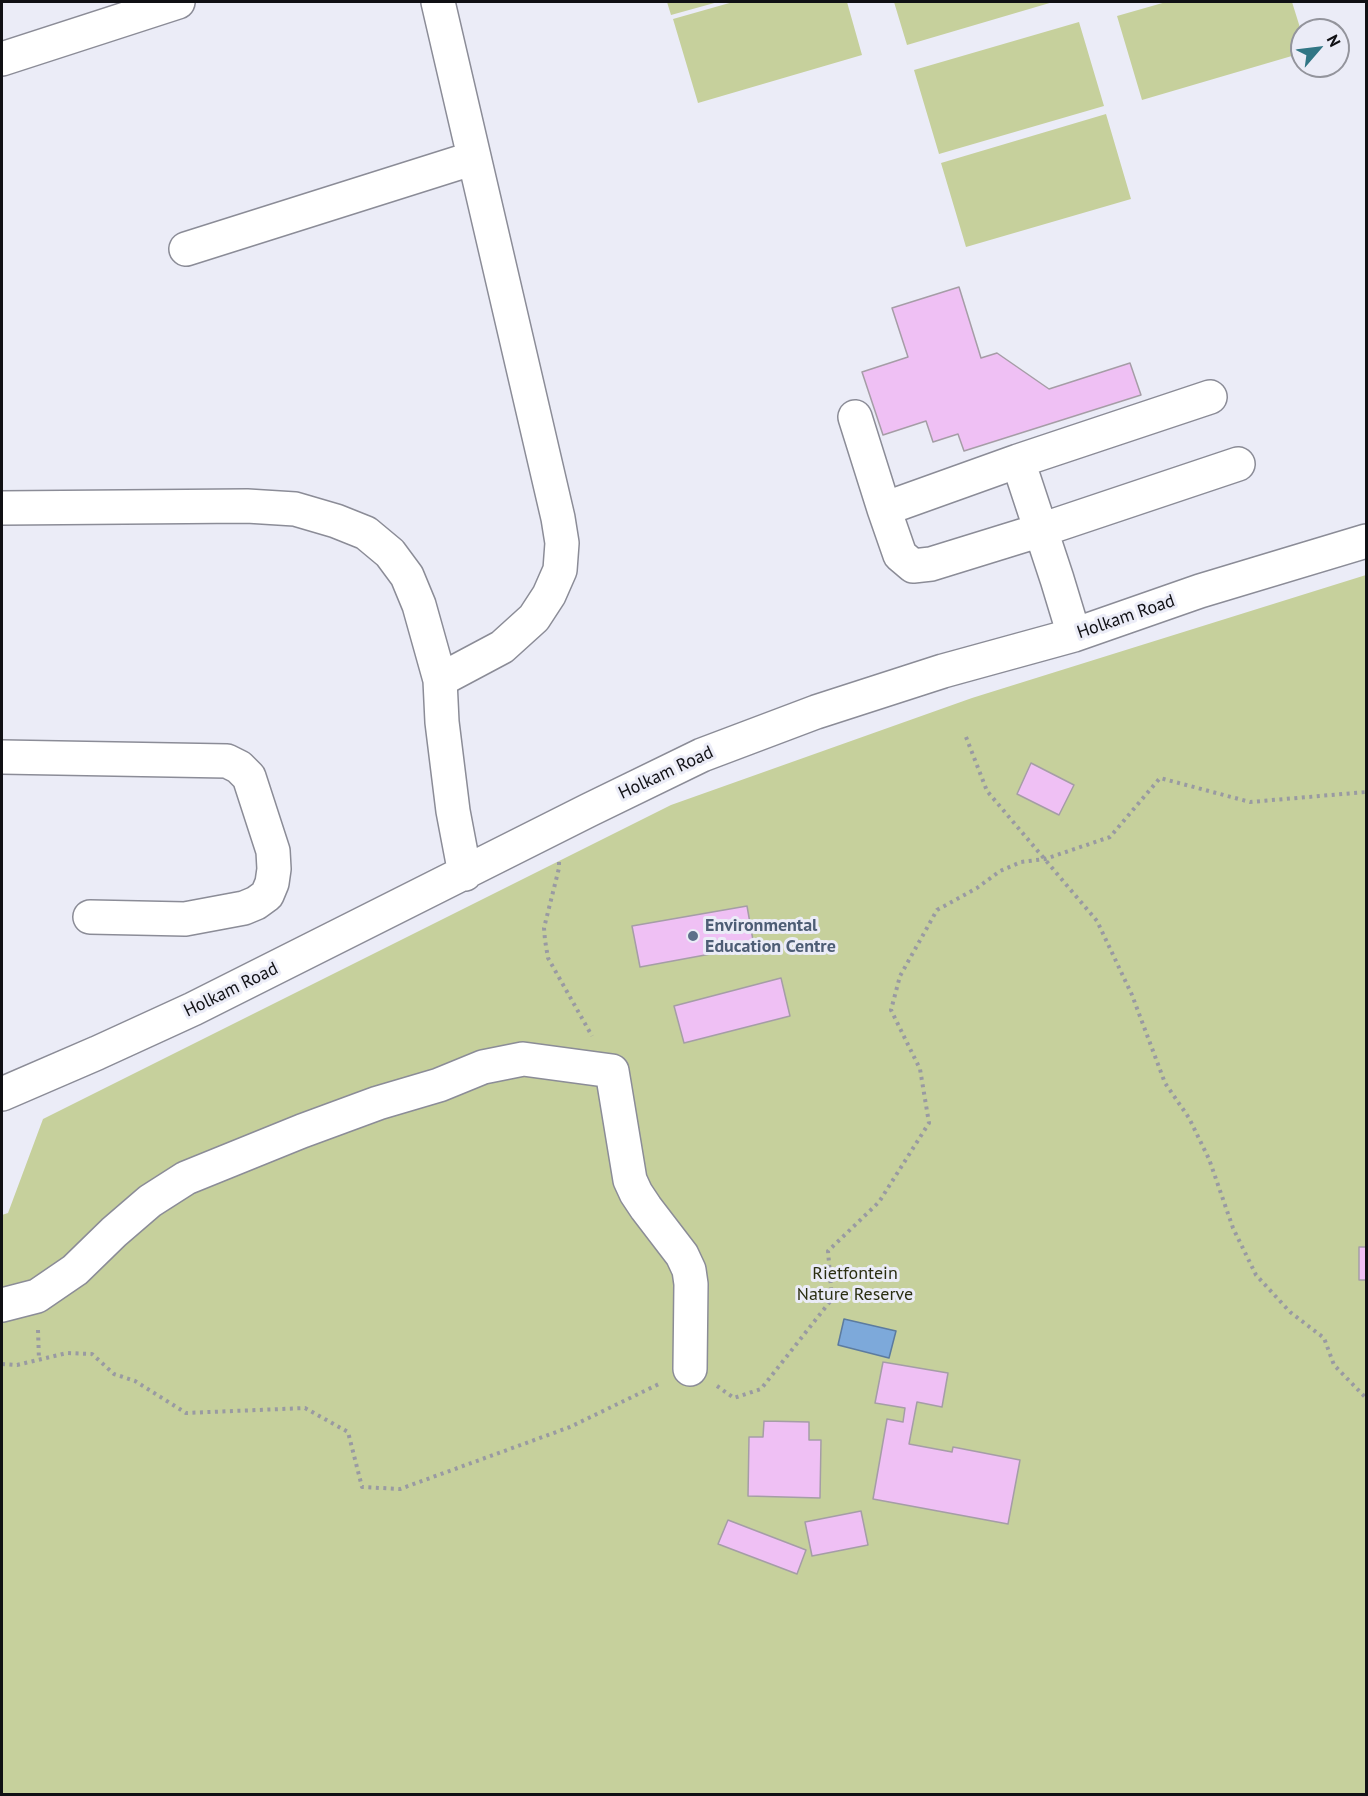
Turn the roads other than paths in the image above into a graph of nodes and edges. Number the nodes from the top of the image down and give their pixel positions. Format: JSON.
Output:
{"nodes":[{"id":1,"x":178,"y":2,"type":"edge"},
{"id":2,"x":438,"y":2,"type":"edge"},
{"id":3,"x":2,"y":58,"type":"edge"},
{"id":4,"x":474,"y":158,"type":"junction"},
{"id":5,"x":186,"y":249,"type":"dead end"},
{"id":6,"x":1210,"y":397,"type":"dead end"},
{"id":7,"x":855,"y":417,"type":"dead end"},
{"id":8,"x":1018,"y":461,"type":"junction"},
{"id":9,"x":1238,"y":464,"type":"dead end"},
{"id":10,"x":2,"y":508,"type":"edge"},
{"id":11,"x":884,"y":509,"type":"junction"},
{"id":12,"x":1041,"y":530,"type":"junction"},
{"id":13,"x":1366,"y":541,"type":"edge"},
{"id":14,"x":1074,"y":635,"type":"junction"},
{"id":15,"x":440,"y":680,"type":"junction"},
{"id":16,"x":2,"y":757,"type":"edge"},
{"id":17,"x":465,"y":874,"type":"junction"},
{"id":18,"x":90,"y":917,"type":"dead end"},
{"id":19,"x":2,"y":1094,"type":"edge"},
{"id":20,"x":2,"y":1305,"type":"edge"},
{"id":21,"x":690,"y":1369,"type":"road end"}],
"edges":[{"from":1,"to":3,"type":"street"},
{"from":2,"to":4,"type":"street"},
{"from":4,"to":5,"type":"street"},
{"from":4,"to":15,"type":"street"},
{"from":6,"to":8,"type":"street"},
{"from":7,"to":11,"type":"street"},
{"from":8,"to":11,"type":"street"},
{"from":8,"to":12,"type":"street"},
{"from":9,"to":12,"type":"street"},
{"from":10,"to":15,"type":"street"},
{"from":11,"to":12,"type":"street"},
{"from":12,"to":14,"type":"street"},
{"from":13,"to":14,"type":"street","name":"Holkam Road"},
{"from":14,"to":17,"type":"street","name":"Holkam Road"},
{"from":15,"to":17,"type":"street"},
{"from":16,"to":18,"type":"street"},
{"from":17,"to":19,"type":"street","name":"Holkam Road"},
{"from":20,"to":21,"type":"street"}]}
